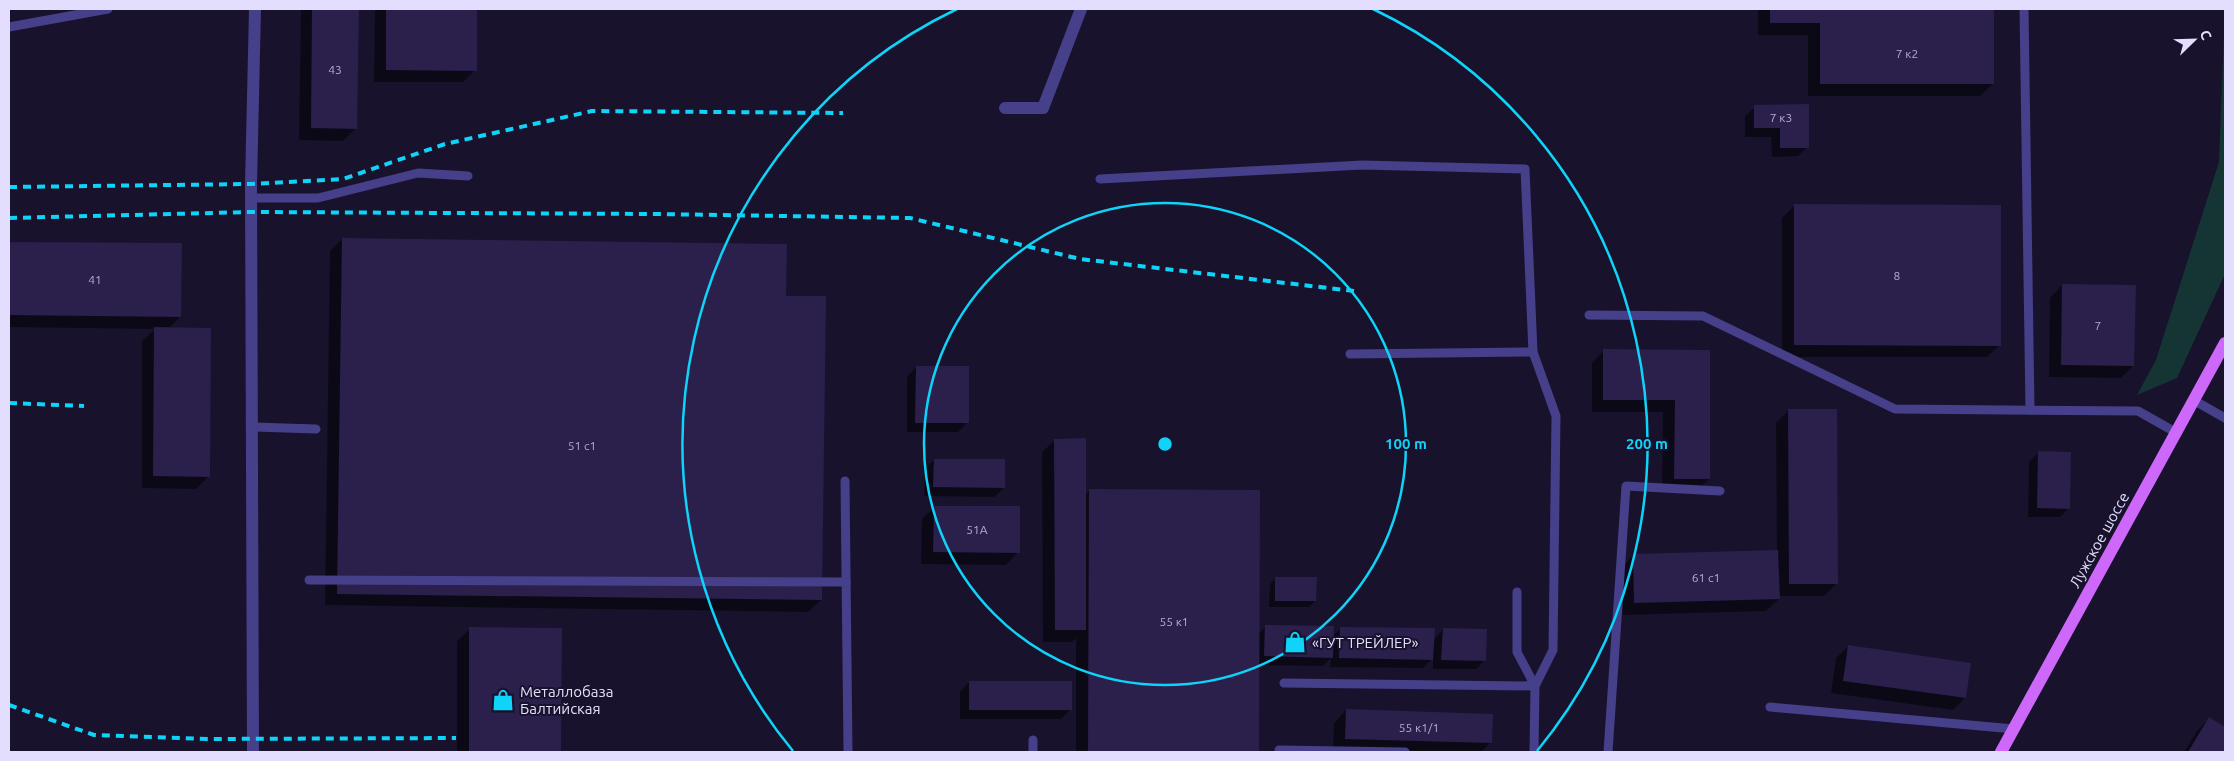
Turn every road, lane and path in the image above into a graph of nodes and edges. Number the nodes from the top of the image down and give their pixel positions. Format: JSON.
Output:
{"nodes":[{"id":1,"x":108,"y":9,"type":"edge"},
{"id":2,"x":255,"y":9,"type":"edge"},
{"id":3,"x":1081,"y":9,"type":"edge"},
{"id":4,"x":2024,"y":9,"type":"edge"},
{"id":5,"x":9,"y":27,"type":"edge"},
{"id":6,"x":1006,"y":108,"type":"dead end"},
{"id":7,"x":468,"y":176,"type":"dead end"},
{"id":8,"x":1100,"y":179,"type":"dead end"},
{"id":9,"x":251,"y":198,"type":"junction"},
{"id":10,"x":1588,"y":315,"type":"dead end"},
{"id":11,"x":2225,"y":343,"type":"edge"},
{"id":12,"x":1533,"y":352,"type":"junction"},
{"id":13,"x":1350,"y":354,"type":"dead end"},
{"id":14,"x":2194,"y":401,"type":"junction"},
{"id":15,"x":2030,"y":410,"type":"junction"},
{"id":16,"x":2225,"y":418,"type":"edge"},
{"id":17,"x":252,"y":427,"type":"junction"},
{"id":18,"x":316,"y":429,"type":"dead end"},
{"id":19,"x":2177,"y":433,"type":"junction"},
{"id":20,"x":845,"y":481,"type":"dead end"},
{"id":21,"x":1720,"y":491,"type":"dead end"},
{"id":22,"x":309,"y":580,"type":"dead end"},
{"id":23,"x":846,"y":582,"type":"junction"},
{"id":24,"x":1517,"y":592,"type":"dead end"},
{"id":25,"x":1284,"y":683,"type":"dead end"},
{"id":26,"x":1535,"y":686,"type":"junction"},
{"id":27,"x":1770,"y":707,"type":"dead end"},
{"id":28,"x":2014,"y":729,"type":"junction"},
{"id":29,"x":1033,"y":740,"type":"dead end"},
{"id":30,"x":1279,"y":750,"type":"dead end"},
{"id":31,"x":253,"y":752,"type":"edge"},
{"id":32,"x":848,"y":752,"type":"edge"},
{"id":33,"x":1033,"y":752,"type":"edge"},
{"id":34,"x":1405,"y":752,"type":"edge"},
{"id":35,"x":1534,"y":752,"type":"edge"},
{"id":36,"x":1608,"y":752,"type":"edge"},
{"id":37,"x":2003,"y":752,"type":"edge"}],
"edges":[{"from":1,"to":5,"type":"lane"},
{"from":2,"to":9,"type":"street"},
{"from":3,"to":6,"type":"street"},
{"from":4,"to":15,"type":"lane"},
{"from":7,"to":9,"type":"lane"},
{"from":8,"to":12,"type":"lane"},
{"from":9,"to":17,"type":"street"},
{"from":10,"to":15,"type":"lane"},
{"from":11,"to":14,"type":"main road","name":"Лужское шоссе"},
{"from":12,"to":13,"type":"lane"},
{"from":12,"to":26,"type":"lane"},
{"from":14,"to":16,"type":"lane"},
{"from":14,"to":19,"type":"main road","name":"Лужское шоссе"},
{"from":15,"to":19,"type":"lane"},
{"from":17,"to":18,"type":"lane"},
{"from":17,"to":31,"type":"street"},
{"from":19,"to":28,"type":"main road","name":"Лужское шоссе"},
{"from":20,"to":23,"type":"lane"},
{"from":21,"to":36,"type":"lane"},
{"from":22,"to":23,"type":"lane"},
{"from":23,"to":32,"type":"lane"},
{"from":24,"to":26,"type":"lane"},
{"from":25,"to":26,"type":"lane"},
{"from":26,"to":35,"type":"lane"},
{"from":27,"to":28,"type":"lane"},
{"from":28,"to":37,"type":"main road","name":"Лужское шоссе"},
{"from":29,"to":33,"type":"lane"},
{"from":30,"to":34,"type":"lane"}]}
